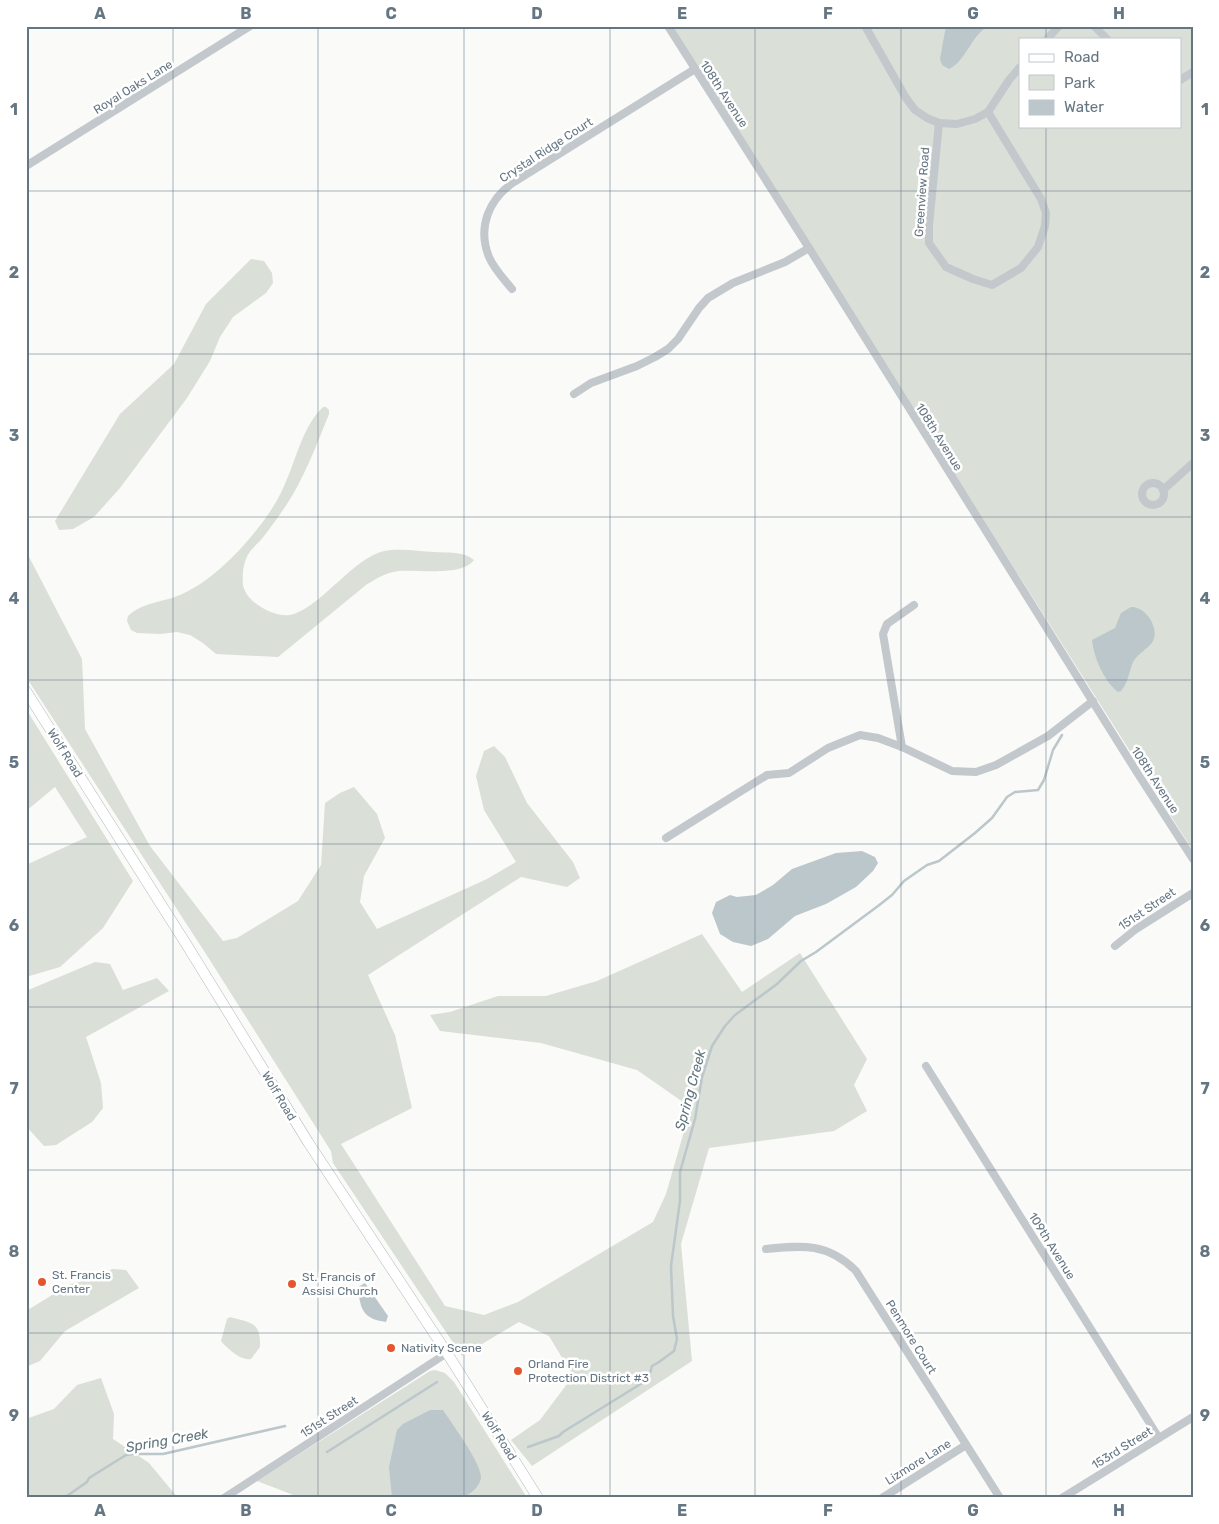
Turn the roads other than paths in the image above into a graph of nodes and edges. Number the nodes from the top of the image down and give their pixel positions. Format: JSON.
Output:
{"nodes":[{"id":1,"x":250,"y":26,"type":"edge"},
{"id":2,"x":668,"y":26,"type":"edge"},
{"id":3,"x":865,"y":26,"type":"edge"},
{"id":4,"x":1059,"y":26,"type":"edge"},
{"id":5,"x":1094,"y":26,"type":"edge"},
{"id":6,"x":1048,"y":38,"type":"edge"},
{"id":7,"x":1106,"y":38,"type":"edge"},
{"id":8,"x":1019,"y":68,"type":"edge"},
{"id":9,"x":696,"y":69,"type":"junction"},
{"id":10,"x":1193,"y":72,"type":"edge"},
{"id":11,"x":1182,"y":79,"type":"edge"},
{"id":12,"x":988,"y":112,"type":"junction"},
{"id":13,"x":939,"y":123,"type":"junction"},
{"id":14,"x":26,"y":166,"type":"edge"},
{"id":15,"x":809,"y":248,"type":"junction"},
{"id":16,"x":512,"y":289,"type":"dead end"},
{"id":17,"x":574,"y":394,"type":"dead end"},
{"id":18,"x":1193,"y":463,"type":"edge"},
{"id":19,"x":1163,"y":490,"type":"dead end"},
{"id":20,"x":914,"y":605,"type":"dead end"},
{"id":21,"x":26,"y":691,"type":"edge"},
{"id":22,"x":1093,"y":701,"type":"junction"},
{"id":23,"x":902,"y":747,"type":"junction"},
{"id":24,"x":666,"y":838,"type":"dead end"},
{"id":25,"x":1193,"y":859,"type":"edge"},
{"id":26,"x":1193,"y":893,"type":"edge"},
{"id":27,"x":1115,"y":946,"type":"dead end"},
{"id":28,"x":926,"y":1066,"type":"dead end"},
{"id":29,"x":766,"y":1249,"type":"dead end"},
{"id":30,"x":447,"y":1353,"type":"junction"},
{"id":31,"x":1193,"y":1417,"type":"edge"},
{"id":32,"x":1159,"y":1438,"type":"junction"},
{"id":33,"x":966,"y":1445,"type":"junction"},
{"id":34,"x":224,"y":1498,"type":"edge"},
{"id":35,"x":538,"y":1498,"type":"edge"},
{"id":36,"x":882,"y":1498,"type":"edge"},
{"id":37,"x":1000,"y":1498,"type":"edge"},
{"id":38,"x":1062,"y":1498,"type":"edge"}],
"edges":[{"from":1,"to":14,"type":"street","name":"Royal Oaks Lane"},
{"from":2,"to":9,"type":"street","name":"108th Avenue"},
{"from":3,"to":13,"type":"street"},
{"from":4,"to":6,"type":"street"},
{"from":5,"to":7,"type":"street"},
{"from":8,"to":12,"type":"street"},
{"from":9,"to":15,"type":"street","name":"108th Avenue"},
{"from":9,"to":16,"type":"street","name":"Crystal Ridge Court"},
{"from":10,"to":11,"type":"street"},
{"from":12,"to":13,"type":"street"},
{"from":12,"to":13,"type":"street","name":"Greenview Road"},
{"from":15,"to":17,"type":"street"},
{"from":15,"to":22,"type":"street","name":"108th Avenue"},
{"from":18,"to":19,"type":"street"},
{"from":20,"to":23,"type":"street"},
{"from":21,"to":30,"type":"main road","name":"Wolf Road"},
{"from":22,"to":23,"type":"street"},
{"from":22,"to":25,"type":"street","name":"108th Avenue"},
{"from":23,"to":24,"type":"street"},
{"from":26,"to":27,"type":"street","name":"151st Street"},
{"from":28,"to":32,"type":"street","name":"109th Avenue"},
{"from":29,"to":33,"type":"street","name":"Penmore Court"},
{"from":30,"to":34,"type":"street","name":"151st Street"},
{"from":30,"to":35,"type":"main road","name":"Wolf Road"},
{"from":31,"to":32,"type":"street","name":"153rd Street"},
{"from":32,"to":38,"type":"street","name":"153rd Street"},
{"from":33,"to":36,"type":"street","name":"Lizmore Lane"},
{"from":33,"to":37,"type":"street","name":"Penmore Court"}]}
